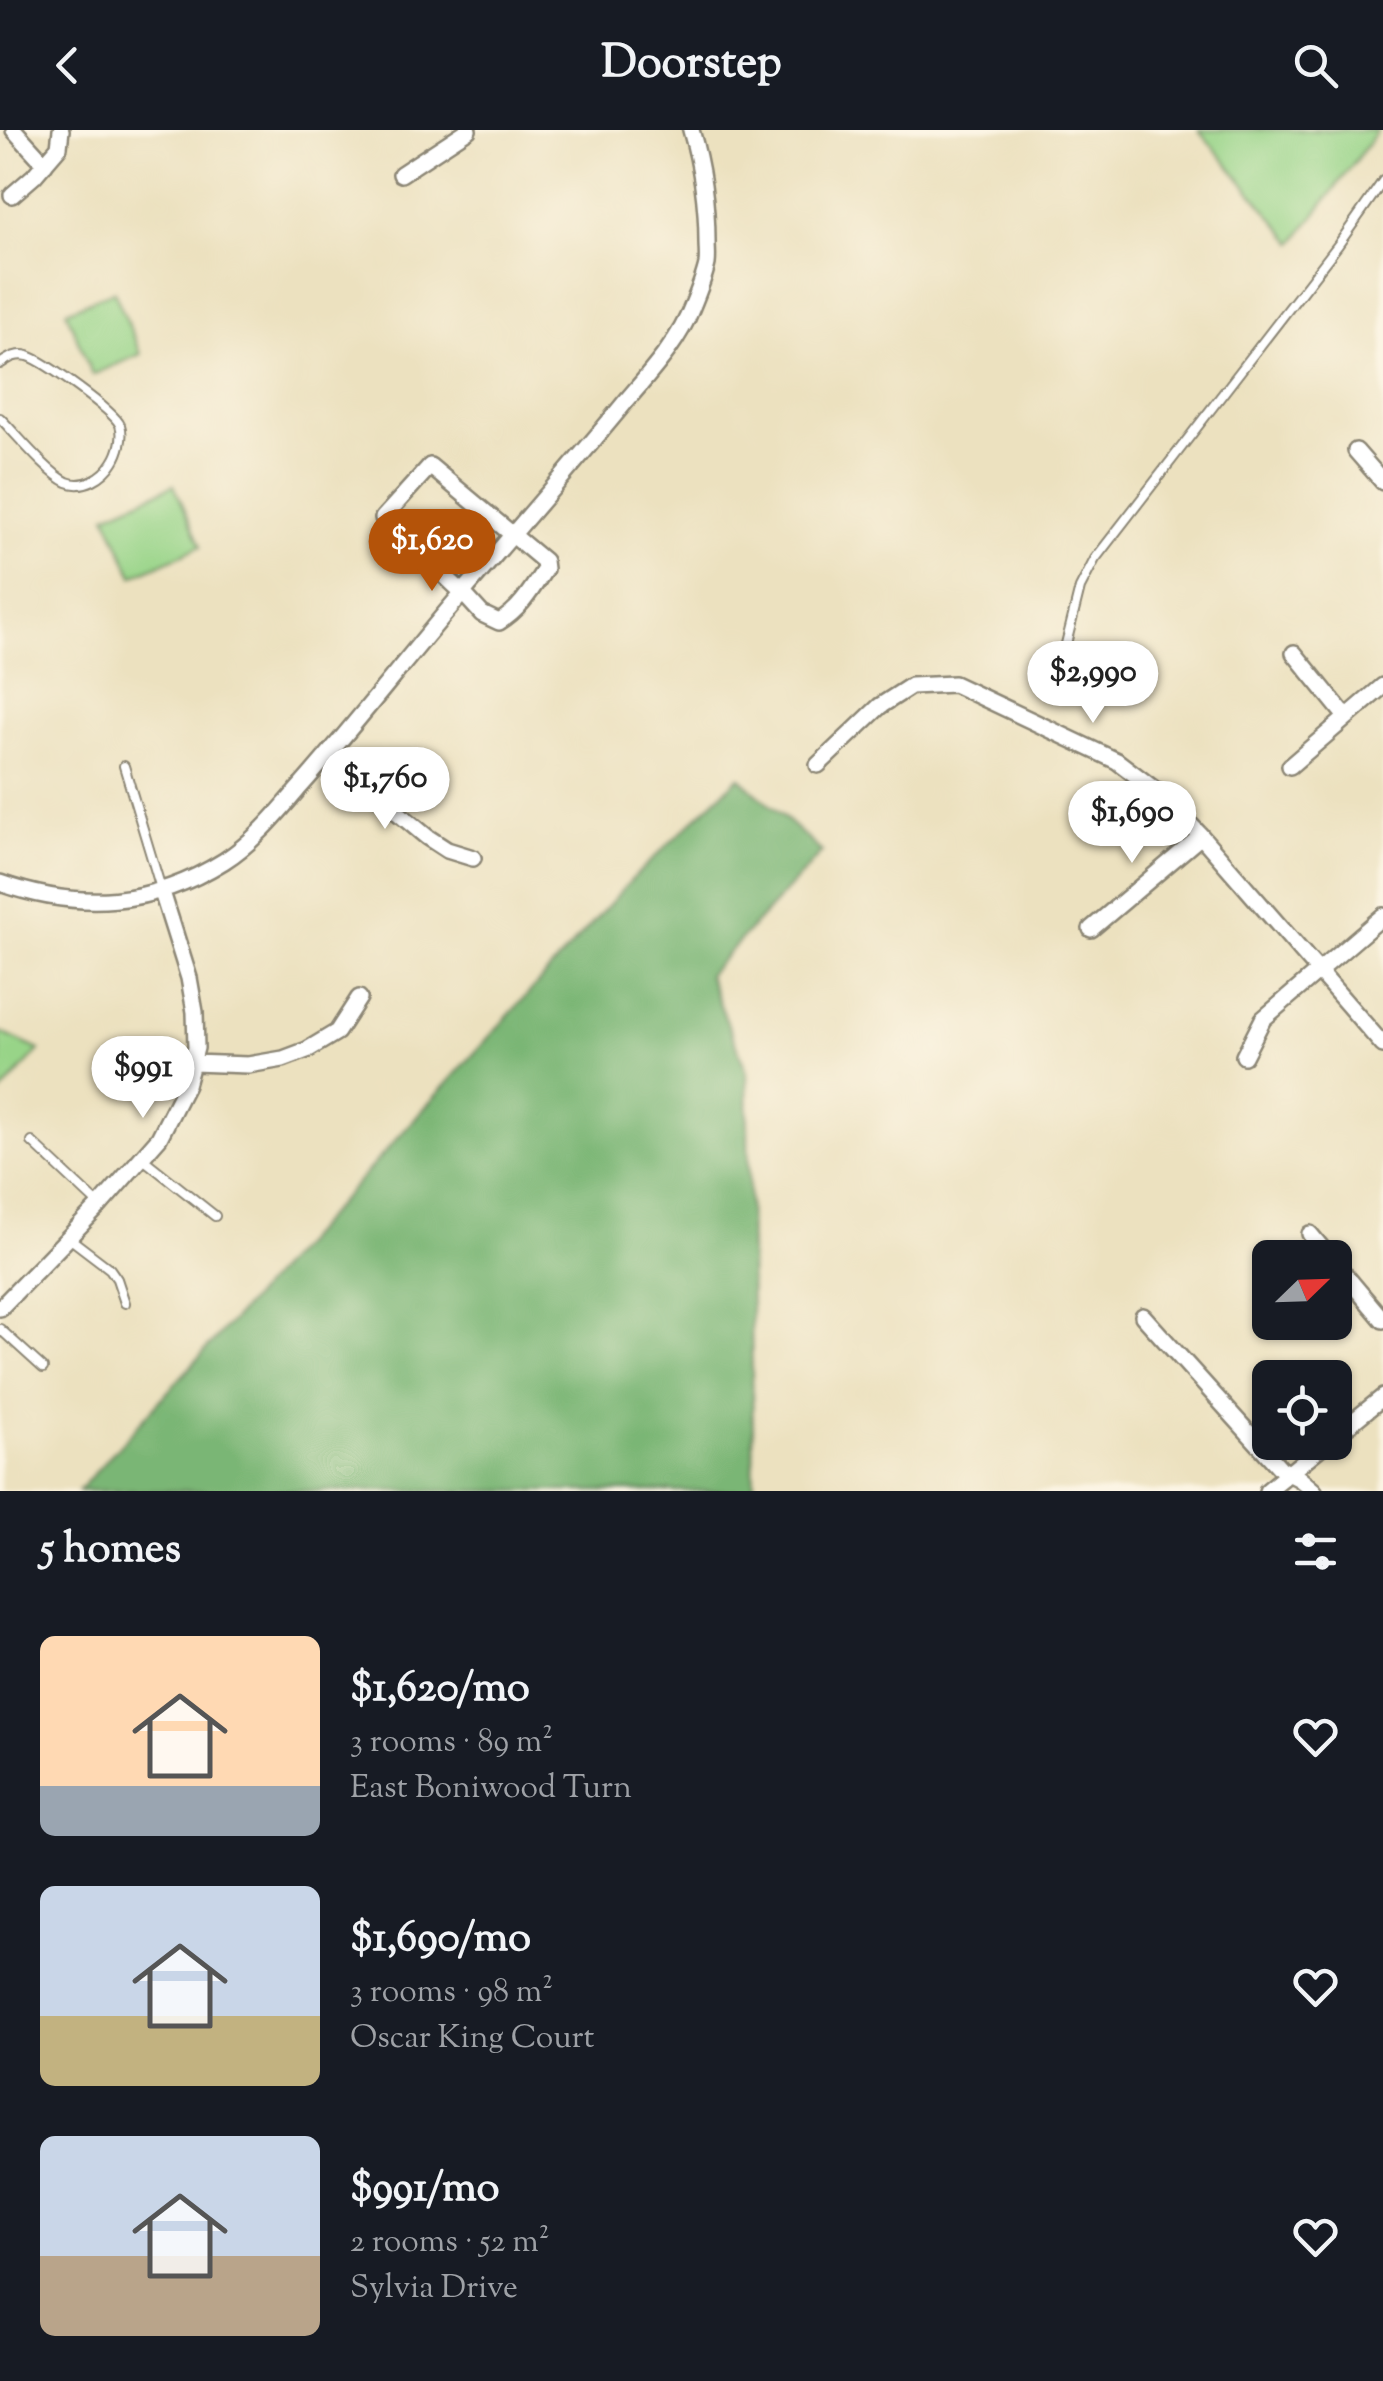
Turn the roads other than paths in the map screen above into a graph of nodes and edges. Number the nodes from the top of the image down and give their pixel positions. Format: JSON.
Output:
{"nodes":[{"id":1,"x":14,"y":130,"type":"edge"},
{"id":2,"x":61,"y":130,"type":"edge"},
{"id":3,"x":468,"y":130,"type":"edge"},
{"id":4,"x":691,"y":130,"type":"edge"},
{"id":5,"x":45,"y":164,"type":"junction"},
{"id":6,"x":401,"y":174,"type":"dead end"},
{"id":7,"x":1383,"y":182,"type":"edge"},
{"id":8,"x":12,"y":195,"type":"dead end"},
{"id":9,"x":0,"y":364,"type":"edge"},
{"id":10,"x":0,"y":418,"type":"edge"},
{"id":11,"x":1356,"y":450,"type":"dead end"},
{"id":12,"x":1383,"y":482,"type":"edge"},
{"id":13,"x":512,"y":536,"type":"junction"},
{"id":14,"x":462,"y":592,"type":"junction"},
{"id":15,"x":1294,"y":653,"type":"dead end"},
{"id":16,"x":1062,"y":660,"type":"dead end"},
{"id":17,"x":1383,"y":686,"type":"edge"},
{"id":18,"x":1346,"y":718,"type":"junction"},
{"id":19,"x":329,"y":755,"type":"junction"},
{"id":20,"x":124,"y":766,"type":"dead end"},
{"id":21,"x":818,"y":766,"type":"dead end"},
{"id":22,"x":1290,"y":766,"type":"dead end"},
{"id":23,"x":1201,"y":836,"type":"junction"},
{"id":24,"x":473,"y":858,"type":"dead end"},
{"id":25,"x":0,"y":883,"type":"edge"},
{"id":26,"x":162,"y":892,"type":"junction"},
{"id":27,"x":1383,"y":916,"type":"edge"},
{"id":28,"x":1092,"y":930,"type":"dead end"},
{"id":29,"x":1317,"y":970,"type":"junction"},
{"id":30,"x":359,"y":998,"type":"dead end"},
{"id":31,"x":1383,"y":1045,"type":"edge"},
{"id":32,"x":1244,"y":1056,"type":"dead end"},
{"id":33,"x":194,"y":1063,"type":"junction"},
{"id":34,"x":32,"y":1142,"type":"dead end"},
{"id":35,"x":142,"y":1158,"type":"junction"},
{"id":36,"x":99,"y":1205,"type":"junction"},
{"id":37,"x":216,"y":1216,"type":"dead end"},
{"id":38,"x":1310,"y":1234,"type":"dead end"},
{"id":39,"x":68,"y":1237,"type":"junction"},
{"id":40,"x":1315,"y":1240,"type":"edge"},
{"id":41,"x":1352,"y":1283,"type":"edge"},
{"id":42,"x":124,"y":1303,"type":"dead end"},
{"id":43,"x":1,"y":1304,"type":"edge"},
{"id":44,"x":1143,"y":1316,"type":"dead end"},
{"id":45,"x":1383,"y":1320,"type":"edge"},
{"id":46,"x":0,"y":1329,"type":"edge"},
{"id":47,"x":43,"y":1368,"type":"dead end"},
{"id":48,"x":1383,"y":1396,"type":"edge"},
{"id":49,"x":1352,"y":1422,"type":"edge"},
{"id":50,"x":1305,"y":1460,"type":"edge"},
{"id":51,"x":1289,"y":1473,"type":"junction"},
{"id":52,"x":1267,"y":1491,"type":"edge"},
{"id":53,"x":1314,"y":1491,"type":"edge"}],
"edges":[{"from":1,"to":5,"type":"street"},
{"from":2,"to":5,"type":"street"},
{"from":3,"to":6,"type":"street"},
{"from":4,"to":13,"type":"street"},
{"from":5,"to":8,"type":"street"},
{"from":7,"to":16,"type":"lane"},
{"from":9,"to":10,"type":"lane"},
{"from":11,"to":12,"type":"street"},
{"from":13,"to":14,"type":"street"},
{"from":13,"to":14,"type":"street"},
{"from":13,"to":14,"type":"street"},
{"from":14,"to":19,"type":"street"},
{"from":15,"to":18,"type":"street"},
{"from":17,"to":18,"type":"street"},
{"from":18,"to":22,"type":"street"},
{"from":19,"to":24,"type":"street"},
{"from":19,"to":26,"type":"street"},
{"from":20,"to":26,"type":"lane"},
{"from":21,"to":23,"type":"street"},
{"from":23,"to":28,"type":"street"},
{"from":23,"to":29,"type":"street"},
{"from":25,"to":26,"type":"street"},
{"from":26,"to":33,"type":"street"},
{"from":27,"to":29,"type":"street"},
{"from":29,"to":31,"type":"street"},
{"from":29,"to":32,"type":"street"},
{"from":30,"to":33,"type":"street"},
{"from":33,"to":35,"type":"street"},
{"from":34,"to":36,"type":"lane"},
{"from":35,"to":36,"type":"street"},
{"from":35,"to":37,"type":"lane"},
{"from":36,"to":39,"type":"street"},
{"from":38,"to":40,"type":"street"},
{"from":39,"to":42,"type":"lane"},
{"from":39,"to":43,"type":"street"},
{"from":41,"to":45,"type":"street"},
{"from":44,"to":51,"type":"street"},
{"from":46,"to":47,"type":"lane"},
{"from":48,"to":49,"type":"street"},
{"from":50,"to":51,"type":"street"},
{"from":51,"to":52,"type":"street"},
{"from":51,"to":53,"type":"street"}]}
